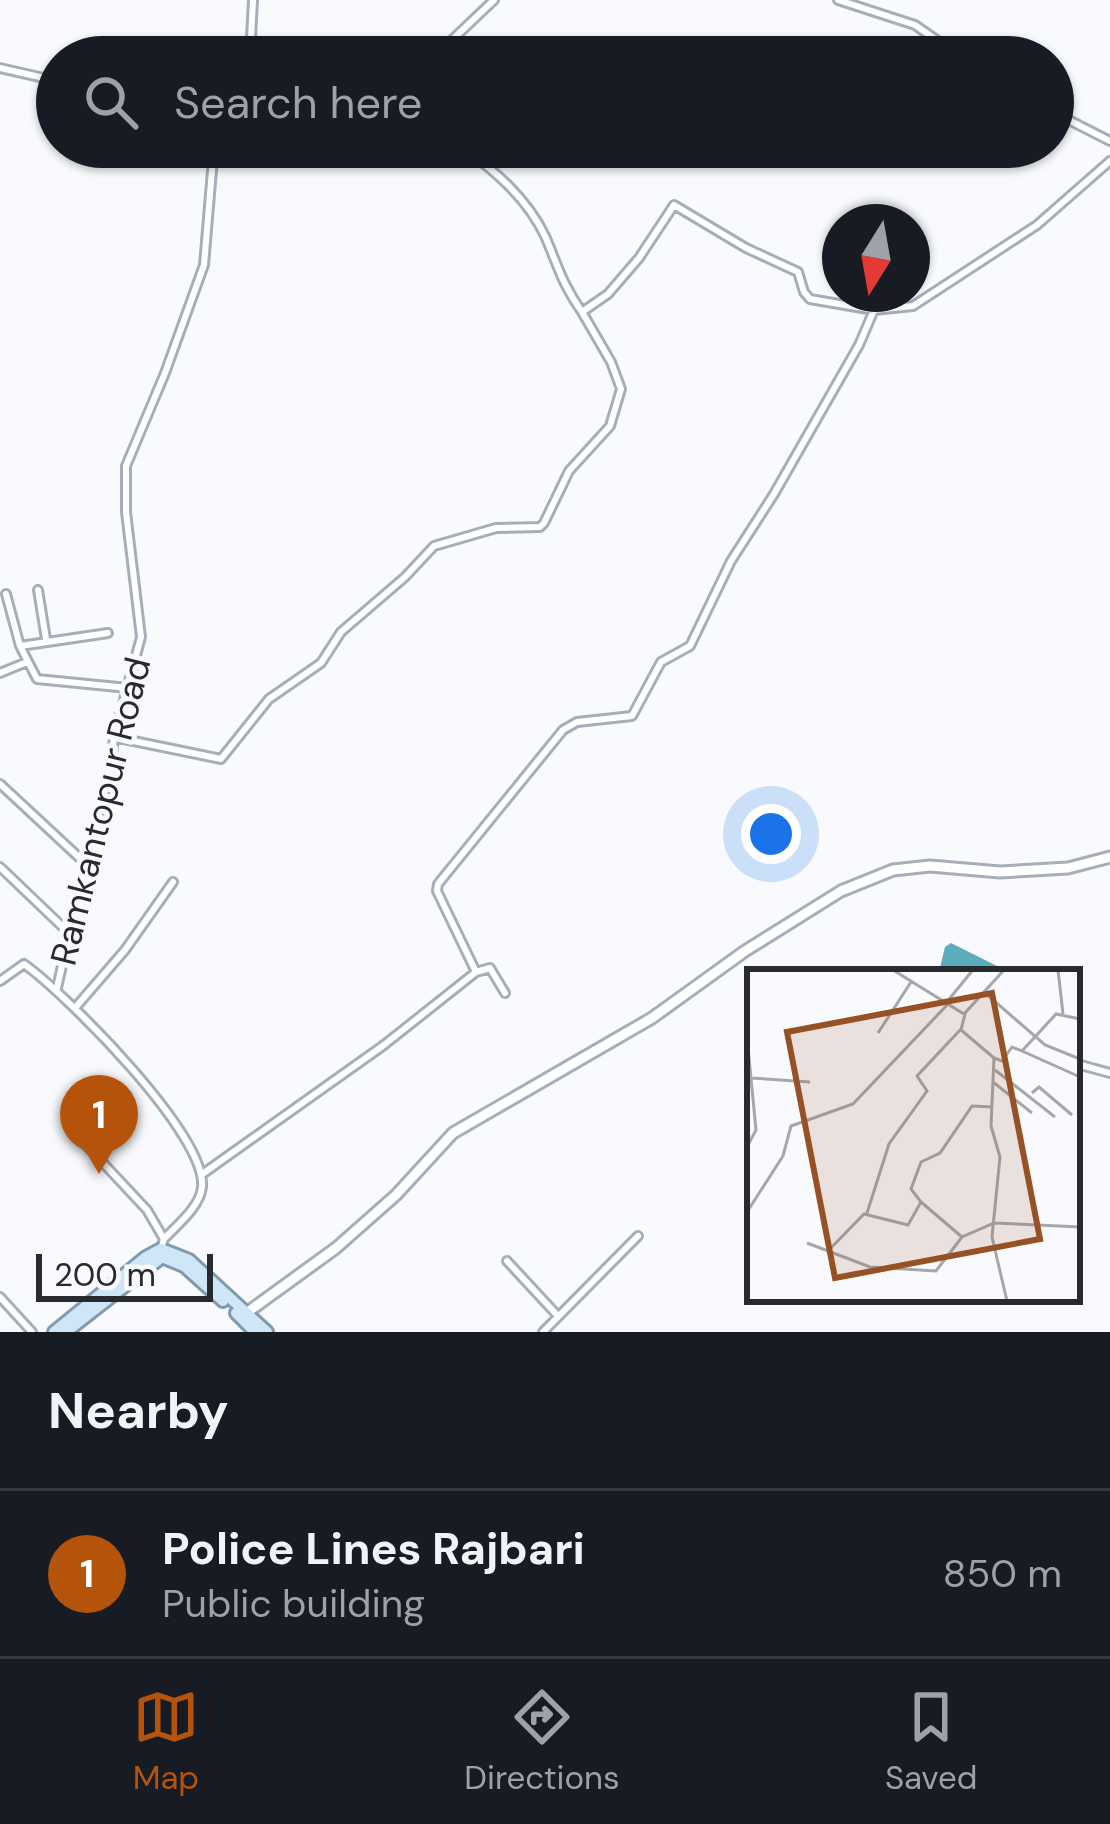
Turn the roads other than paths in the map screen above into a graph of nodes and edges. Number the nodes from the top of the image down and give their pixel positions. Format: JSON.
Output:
{"nodes":[{"id":1,"x":253,"y":0,"type":"edge"},
{"id":2,"x":494,"y":0,"type":"edge"},
{"id":3,"x":838,"y":0,"type":"edge"},
{"id":4,"x":251,"y":36,"type":"edge"},
{"id":5,"x":456,"y":36,"type":"edge"},
{"id":6,"x":931,"y":36,"type":"edge"},
{"id":7,"x":0,"y":68,"type":"edge"},
{"id":8,"x":36,"y":76,"type":"edge"},
{"id":9,"x":1074,"y":123,"type":"edge"},
{"id":10,"x":1110,"y":141,"type":"edge"},
{"id":11,"x":1110,"y":161,"type":"edge"},
{"id":12,"x":212,"y":168,"type":"edge"},
{"id":13,"x":491,"y":168,"type":"edge"},
{"id":14,"x":930,"y":296,"type":"edge"},
{"id":15,"x":822,"y":301,"type":"edge"},
{"id":16,"x":583,"y":312,"type":"junction"},
{"id":17,"x":873,"y":312,"type":"edge"},
{"id":18,"x":38,"y":590,"type":"dead end"},
{"id":19,"x":6,"y":594,"type":"dead end"},
{"id":20,"x":108,"y":634,"type":"dead end"},
{"id":21,"x":46,"y":639,"type":"junction"},
{"id":22,"x":20,"y":646,"type":"junction"},
{"id":23,"x":27,"y":662,"type":"junction"},
{"id":24,"x":0,"y":673,"type":"edge"},
{"id":25,"x":128,"y":688,"type":"junction"},
{"id":26,"x":114,"y":736,"type":"junction"},
{"id":27,"x":0,"y":784,"type":"edge"},
{"id":28,"x":1110,"y":857,"type":"edge"},
{"id":29,"x":85,"y":863,"type":"junction"},
{"id":30,"x":0,"y":867,"type":"edge"},
{"id":31,"x":173,"y":883,"type":"dead end"},
{"id":32,"x":69,"y":933,"type":"junction"},
{"id":33,"x":476,"y":972,"type":"junction"},
{"id":34,"x":0,"y":982,"type":"edge"},
{"id":35,"x":57,"y":988,"type":"junction"},
{"id":36,"x":505,"y":993,"type":"dead end"},
{"id":37,"x":75,"y":1008,"type":"junction"},
{"id":38,"x":1080,"y":1065,"type":"edge"},
{"id":39,"x":1110,"y":1073,"type":"edge"},
{"id":40,"x":75,"y":1133,"type":"dead end"},
{"id":41,"x":201,"y":1175,"type":"junction"},
{"id":42,"x":638,"y":1236,"type":"dead end"},
{"id":43,"x":162,"y":1244,"type":"junction"},
{"id":44,"x":507,"y":1261,"type":"dead end"},
{"id":45,"x":0,"y":1297,"type":"edge"},
{"id":46,"x":557,"y":1315,"type":"junction"},
{"id":47,"x":247,"y":1324,"type":"edge"},
{"id":48,"x":32,"y":1332,"type":"edge"},
{"id":49,"x":54,"y":1332,"type":"edge"},
{"id":50,"x":66,"y":1332,"type":"edge"},
{"id":51,"x":267,"y":1332,"type":"edge"},
{"id":52,"x":543,"y":1332,"type":"edge"}],
"edges":[{"from":1,"to":4,"type":"street"},
{"from":2,"to":5,"type":"street"},
{"from":3,"to":6,"type":"street"},
{"from":7,"to":8,"type":"street"},
{"from":9,"to":10,"type":"street"},
{"from":11,"to":14,"type":"street"},
{"from":12,"to":25,"type":"street","name":"Ramkantopur Road"},
{"from":13,"to":16,"type":"street"},
{"from":15,"to":16,"type":"street"},
{"from":16,"to":26,"type":"street"},
{"from":17,"to":33,"type":"street"},
{"from":18,"to":21,"type":"street"},
{"from":19,"to":22,"type":"street"},
{"from":20,"to":21,"type":"street"},
{"from":21,"to":22,"type":"street"},
{"from":22,"to":23,"type":"street"},
{"from":23,"to":24,"type":"street"},
{"from":23,"to":25,"type":"street"},
{"from":25,"to":26,"type":"street","name":"Ramkantopur Road"},
{"from":26,"to":29,"type":"street","name":"Ramkantopur Road"},
{"from":27,"to":29,"type":"street"},
{"from":28,"to":47,"type":"main road"},
{"from":29,"to":32,"type":"street","name":"Ramkantopur Road"},
{"from":30,"to":32,"type":"street"},
{"from":31,"to":37,"type":"street"},
{"from":32,"to":35,"type":"street","name":"Ramkantopur Road"},
{"from":33,"to":36,"type":"street"},
{"from":33,"to":41,"type":"street"},
{"from":34,"to":35,"type":"street"},
{"from":35,"to":37,"type":"street"},
{"from":37,"to":41,"type":"street"},
{"from":38,"to":39,"type":"street"},
{"from":40,"to":43,"type":"street"},
{"from":41,"to":43,"type":"street"},
{"from":42,"to":46,"type":"street"},
{"from":43,"to":47,"type":"main road"},
{"from":43,"to":49,"type":"main road"},
{"from":44,"to":46,"type":"street"},
{"from":45,"to":48,"type":"street"},
{"from":46,"to":52,"type":"street"},
{"from":47,"to":50,"type":"main road"},
{"from":47,"to":51,"type":"main road"}]}
